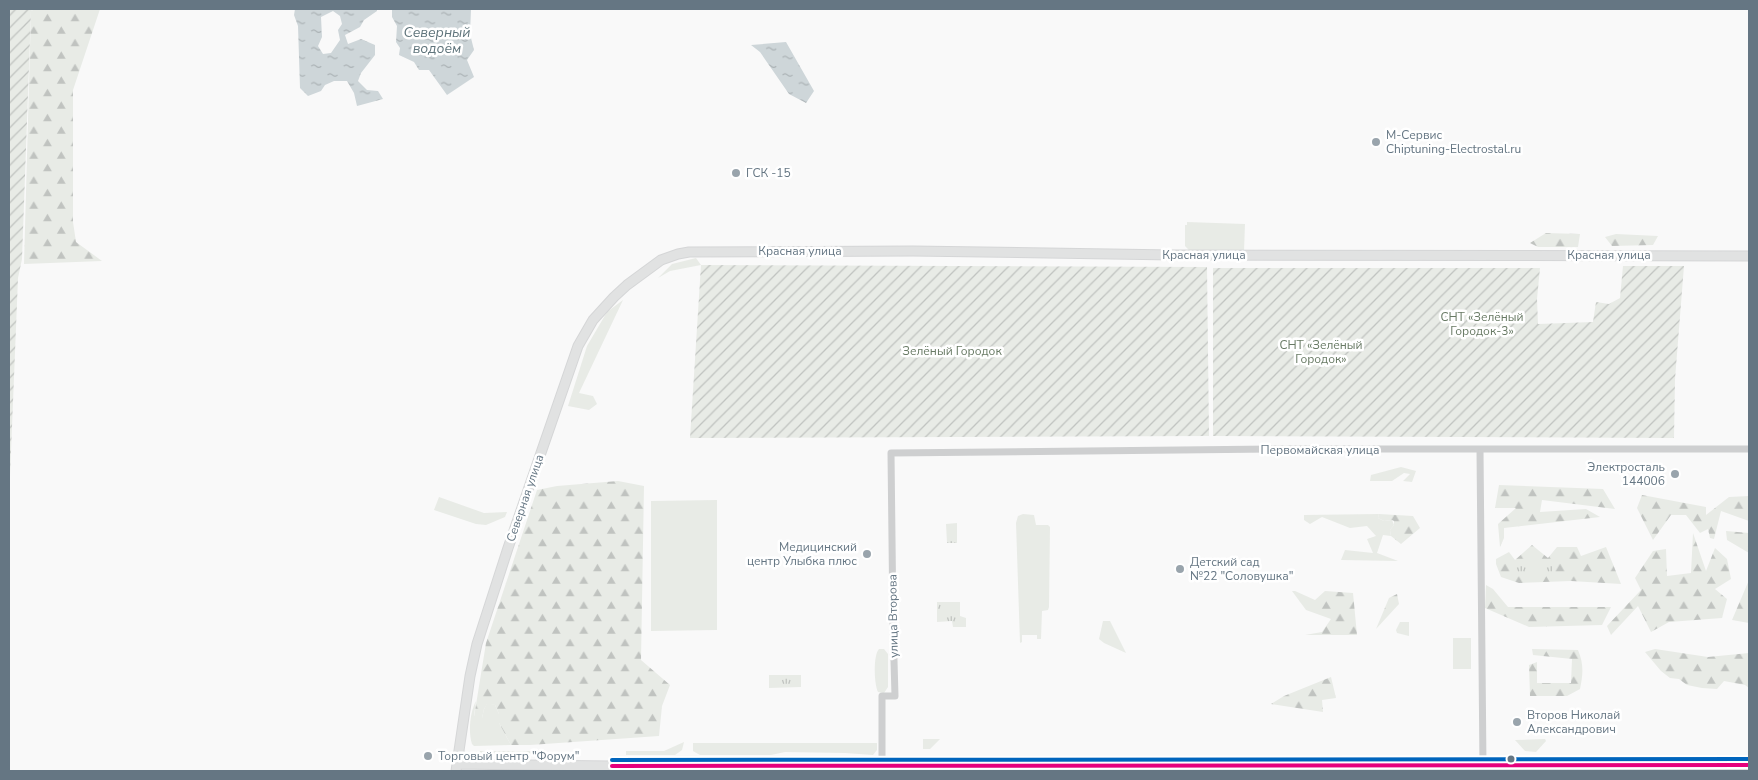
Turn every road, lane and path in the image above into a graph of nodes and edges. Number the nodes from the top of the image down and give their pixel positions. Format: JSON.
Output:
{"nodes":[{"id":1,"x":1749,"y":256,"type":"edge"},
{"id":2,"x":661,"y":260,"type":"joint"},
{"id":3,"x":1749,"y":449,"type":"edge"},
{"id":4,"x":1480,"y":450,"type":"junction"},
{"id":5,"x":891,"y":453,"type":"joint"},
{"id":6,"x":1749,"y":765,"type":"edge"},
{"id":7,"x":882,"y":766,"type":"junction"},
{"id":8,"x":1483,"y":766,"type":"junction"},
{"id":9,"x":457,"y":768,"type":"edge"},
{"id":10,"x":1610,"y":768,"type":"edge"}],
"edges":[{"from":1,"to":2,"type":"main road","name":"Красная улица"},
{"from":2,"to":9,"type":"main road","name":"Северная улица"},
{"from":3,"to":4,"type":"street","name":"Первомайская улица"},
{"from":4,"to":5,"type":"street","name":"Первомайская улица"},
{"from":4,"to":8,"type":"street"},
{"from":5,"to":7,"type":"street","name":"улица Второва"},
{"from":6,"to":10,"type":"main road"},
{"from":7,"to":8,"type":"main road"},
{"from":7,"to":9,"type":"main road"},
{"from":8,"to":10,"type":"main road"}]}
